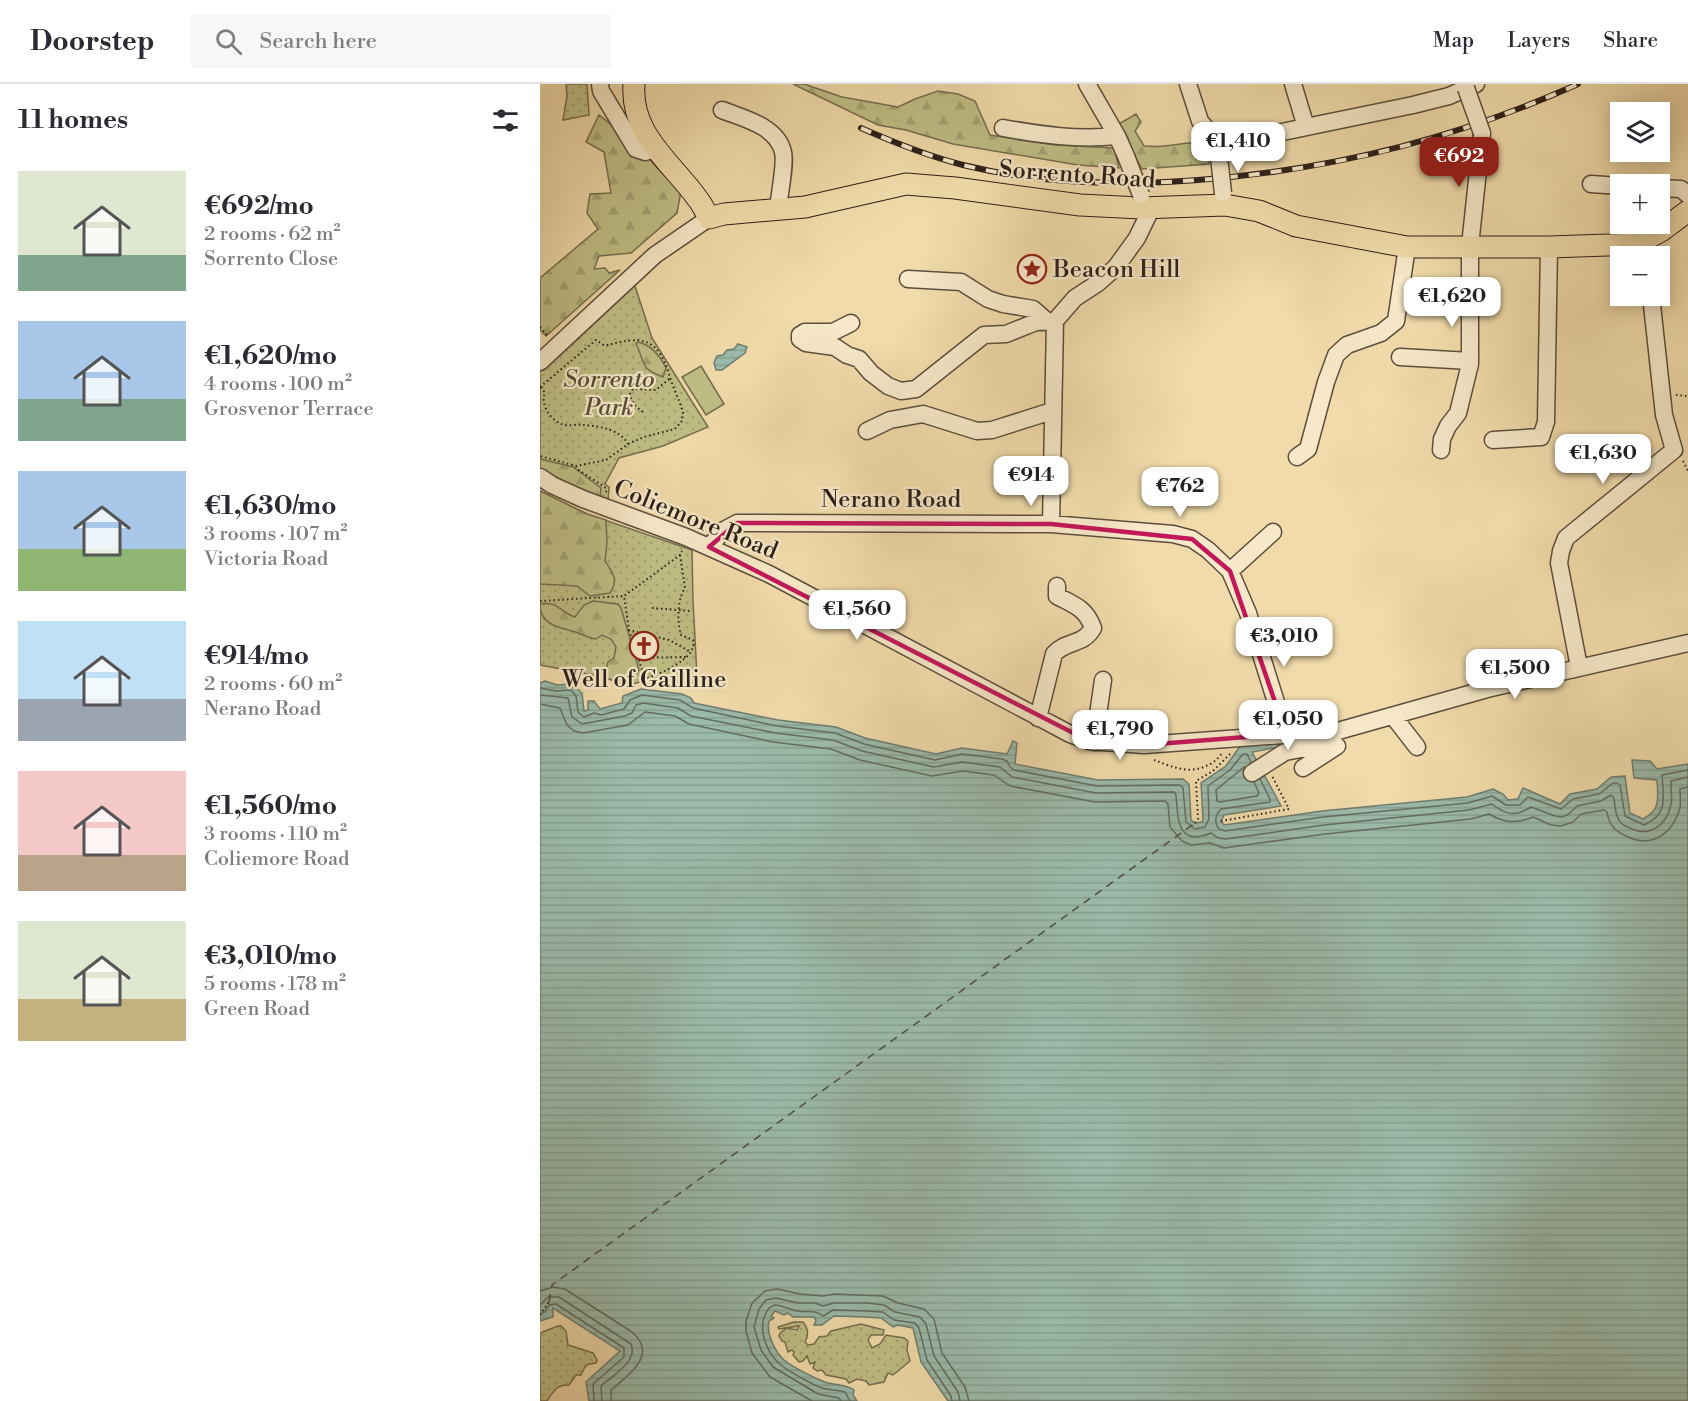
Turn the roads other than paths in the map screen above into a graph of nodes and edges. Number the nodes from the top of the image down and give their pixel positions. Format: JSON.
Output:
{"nodes":[{"id":1,"x":600,"y":84,"type":"edge"},
{"id":2,"x":634,"y":84,"type":"edge"},
{"id":3,"x":1087,"y":84,"type":"edge"},
{"id":4,"x":1188,"y":84,"type":"edge"},
{"id":5,"x":1293,"y":84,"type":"edge"},
{"id":6,"x":1471,"y":86,"type":"edge"},
{"id":7,"x":722,"y":110,"type":"dead end"},
{"id":8,"x":1306,"y":127,"type":"junction"},
{"id":9,"x":1003,"y":128,"type":"dead end"},
{"id":10,"x":1117,"y":136,"type":"junction"},
{"id":11,"x":655,"y":149,"type":"junction"},
{"id":12,"x":1219,"y":151,"type":"junction"},
{"id":13,"x":1591,"y":184,"type":"dead end"},
{"id":14,"x":1610,"y":185,"type":"edge"},
{"id":15,"x":1670,"y":188,"type":"edge"},
{"id":16,"x":1688,"y":195,"type":"edge"},
{"id":17,"x":1224,"y":199,"type":"junction"},
{"id":18,"x":1145,"y":203,"type":"junction"},
{"id":19,"x":778,"y":209,"type":"junction"},
{"id":20,"x":1688,"y":211,"type":"edge"},
{"id":21,"x":709,"y":218,"type":"junction"},
{"id":22,"x":1470,"y":246,"type":"junction"},
{"id":23,"x":1644,"y":246,"type":"edge"},
{"id":24,"x":1407,"y":247,"type":"junction"},
{"id":25,"x":1549,"y":247,"type":"junction"},
{"id":26,"x":1610,"y":249,"type":"edge"},
{"id":27,"x":908,"y":279,"type":"dead end"},
{"id":28,"x":1652,"y":306,"type":"edge"},
{"id":29,"x":1051,"y":321,"type":"junction"},
{"id":30,"x":851,"y":323,"type":"dead end"},
{"id":31,"x":1400,"y":357,"type":"dead end"},
{"id":32,"x":1470,"y":361,"type":"junction"},
{"id":33,"x":540,"y":362,"type":"edge"},
{"id":34,"x":1052,"y":411,"type":"junction"},
{"id":35,"x":867,"y":431,"type":"dead end"},
{"id":36,"x":1493,"y":440,"type":"dead end"},
{"id":37,"x":1441,"y":450,"type":"dead end"},
{"id":38,"x":1298,"y":457,"type":"dead end"},
{"id":39,"x":540,"y":477,"type":"edge"},
{"id":40,"x":1051,"y":524,"type":"junction"},
{"id":41,"x":1274,"y":532,"type":"dead end"},
{"id":42,"x":709,"y":547,"type":"junction"},
{"id":43,"x":1230,"y":571,"type":"junction"},
{"id":44,"x":1057,"y":586,"type":"dead end"},
{"id":45,"x":1688,"y":643,"type":"edge"},
{"id":46,"x":1579,"y":667,"type":"junction"},
{"id":47,"x":1103,"y":680,"type":"dead end"},
{"id":48,"x":1393,"y":716,"type":"junction"},
{"id":49,"x":1038,"y":718,"type":"junction"},
{"id":50,"x":1338,"y":731,"type":"junction"},
{"id":51,"x":1286,"y":734,"type":"junction"},
{"id":52,"x":1416,"y":739,"type":"dead end"},
{"id":53,"x":1094,"y":741,"type":"junction"},
{"id":54,"x":1303,"y":768,"type":"dead end"},
{"id":55,"x":1252,"y":773,"type":"dead end"}],
"edges":[{"from":1,"to":11,"type":"street"},
{"from":2,"to":11,"type":"main road"},
{"from":3,"to":10,"type":"street"},
{"from":4,"to":12,"type":"street"},
{"from":5,"to":8,"type":"street"},
{"from":6,"to":8,"type":"street"},
{"from":6,"to":22,"type":"street","bridge":true},
{"from":7,"to":19,"type":"street"},
{"from":8,"to":12,"type":"street"},
{"from":9,"to":10,"type":"street"},
{"from":10,"to":18,"type":"street","bridge":true},
{"from":11,"to":21,"type":"main road"},
{"from":12,"to":17,"type":"street","bridge":true},
{"from":13,"to":14,"type":"street"},
{"from":15,"to":16,"type":"street"},
{"from":17,"to":18,"type":"main road","name":"Sorrento Road"},
{"from":17,"to":24,"type":"main road","name":"Sorrento Road"},
{"from":18,"to":19,"type":"main road","name":"Sorrento Road"},
{"from":18,"to":29,"type":"street"},
{"from":19,"to":21,"type":"main road","name":"Sorrento Road"},
{"from":20,"to":23,"type":"main road","name":"Sorrento Road"},
{"from":21,"to":33,"type":"street","name":"Sorrento Road"},
{"from":22,"to":24,"type":"main road","name":"Sorrento Road"},
{"from":22,"to":25,"type":"main road","name":"Sorrento Road"},
{"from":22,"to":32,"type":"street"},
{"from":24,"to":38,"type":"street"},
{"from":25,"to":26,"type":"main road","name":"Sorrento Road"},
{"from":25,"to":36,"type":"street"},
{"from":27,"to":29,"type":"street"},
{"from":28,"to":46,"type":"street"},
{"from":29,"to":30,"type":"street"},
{"from":29,"to":34,"type":"street"},
{"from":31,"to":32,"type":"street"},
{"from":32,"to":37,"type":"street"},
{"from":34,"to":35,"type":"street"},
{"from":34,"to":40,"type":"street"},
{"from":39,"to":42,"type":"street","name":"Coliemore Road"},
{"from":40,"to":42,"type":"street","name":"Nerano Road"},
{"from":40,"to":43,"type":"street","name":"Nerano Road"},
{"from":41,"to":43,"type":"street"},
{"from":42,"to":49,"type":"street","name":"Coliemore Road"},
{"from":43,"to":51,"type":"street"},
{"from":44,"to":49,"type":"street"},
{"from":45,"to":46,"type":"street","name":"Coliemore Road"},
{"from":46,"to":48,"type":"street","name":"Coliemore Road"},
{"from":47,"to":53,"type":"street"},
{"from":48,"to":50,"type":"street","name":"Coliemore Road"},
{"from":48,"to":52,"type":"street"},
{"from":49,"to":53,"type":"street","name":"Coliemore Road"},
{"from":50,"to":51,"type":"street","name":"Coliemore Road"},
{"from":50,"to":54,"type":"street"},
{"from":50,"to":55,"type":"street"},
{"from":51,"to":53,"type":"street","name":"Coliemore Road"}]}
